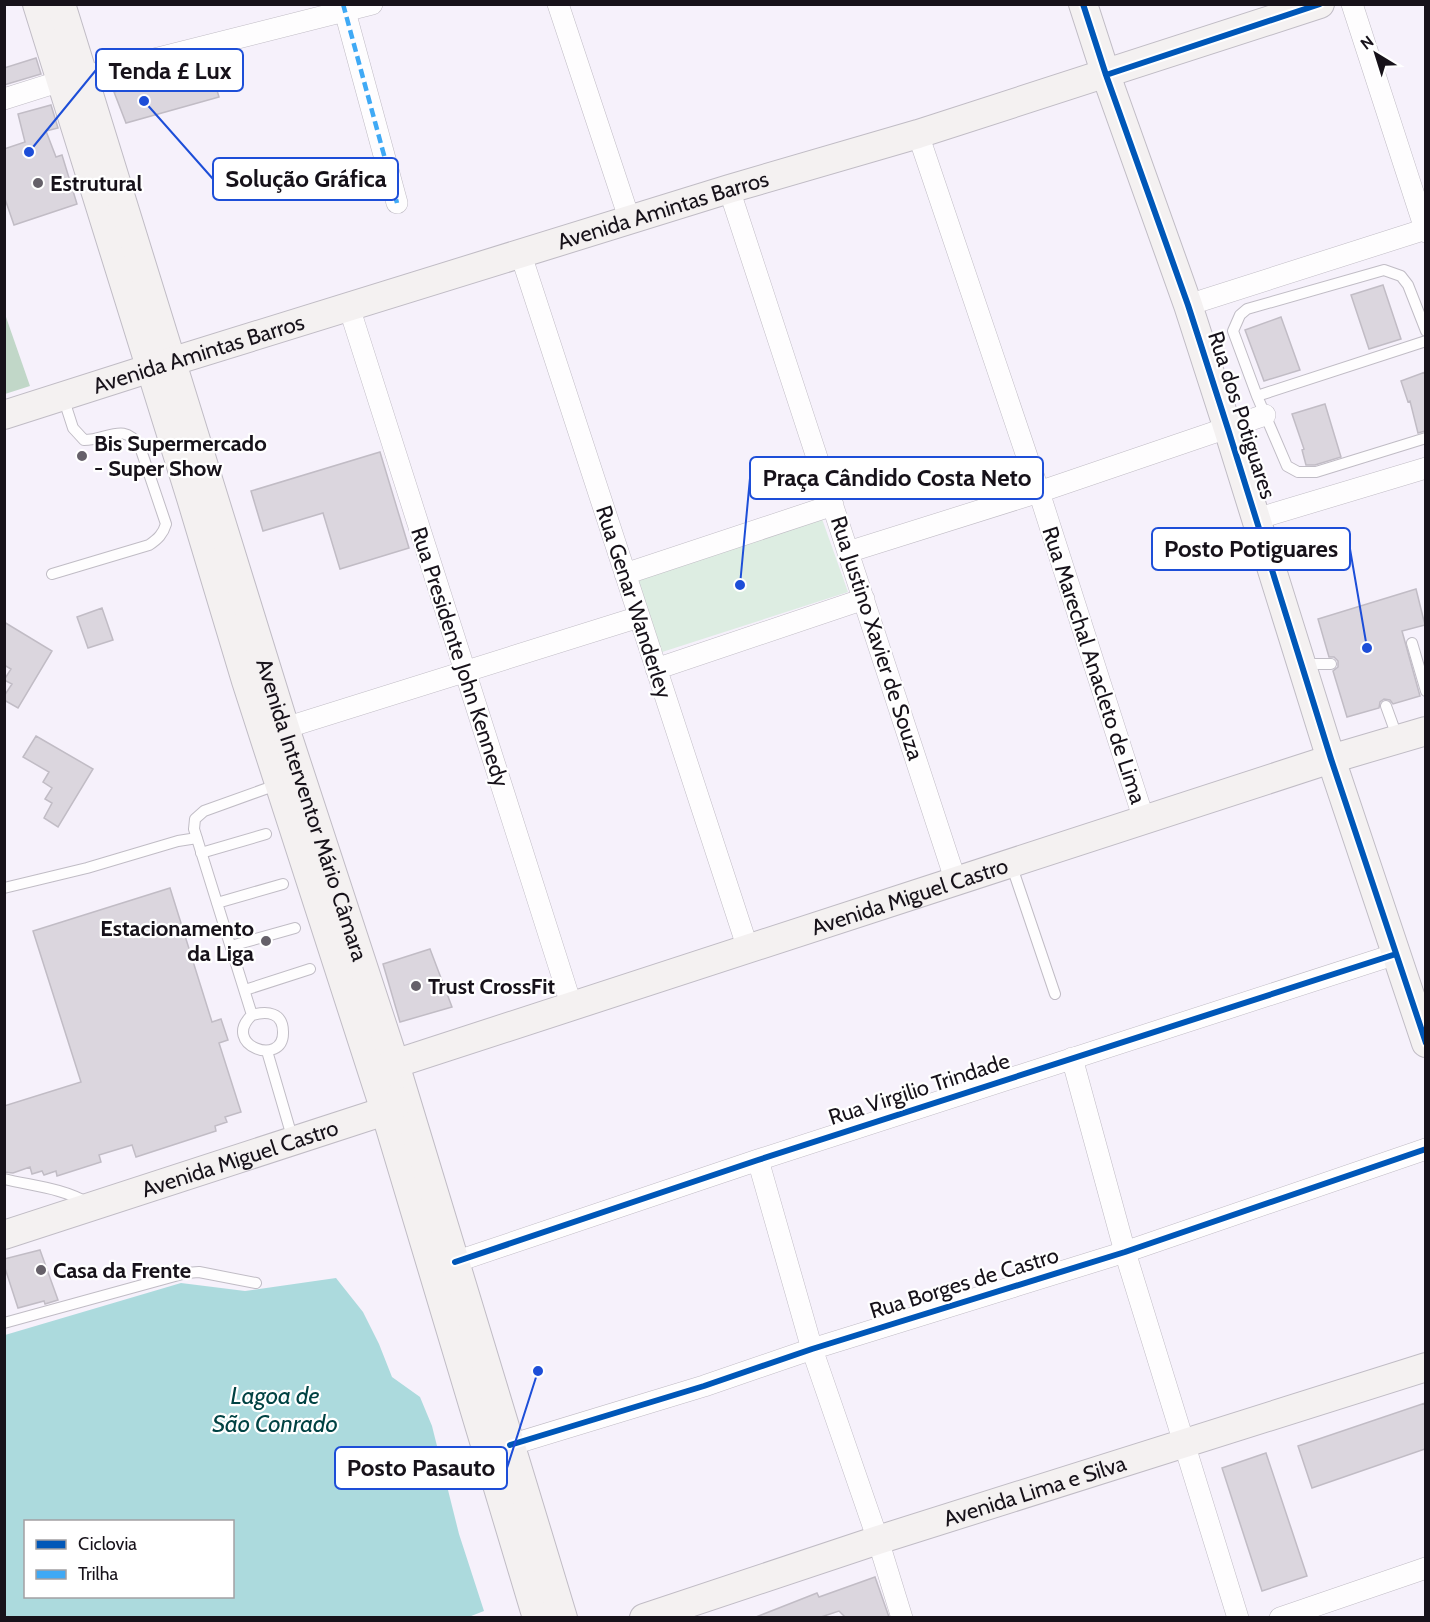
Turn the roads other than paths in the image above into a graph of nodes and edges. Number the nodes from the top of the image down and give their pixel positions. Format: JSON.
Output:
{"nodes":[{"id":1,"x":37,"y":4,"type":"edge"},
{"id":2,"x":61,"y":4,"type":"edge"},
{"id":3,"x":372,"y":4,"type":"edge"},
{"id":4,"x":558,"y":4,"type":"edge"},
{"id":5,"x":1083,"y":4,"type":"edge"},
{"id":6,"x":1320,"y":4,"type":"edge"},
{"id":7,"x":1352,"y":4,"type":"edge"},
{"id":8,"x":344,"y":8,"type":"edge"},
{"id":9,"x":1106,"y":75,"type":"junction"},
{"id":10,"x":72,"y":79,"type":"junction"},
{"id":11,"x":4,"y":99,"type":"edge"},
{"id":12,"x":918,"y":134,"type":"junction"},
{"id":13,"x":729,"y":189,"type":"junction"},
{"id":14,"x":397,"y":203,"type":"dead end"},
{"id":15,"x":630,"y":221,"type":"junction"},
{"id":16,"x":1425,"y":230,"type":"edge"},
{"id":17,"x":521,"y":255,"type":"junction"},
{"id":18,"x":1188,"y":305,"type":"junction"},
{"id":19,"x":349,"y":307,"type":"junction"},
{"id":20,"x":1425,"y":331,"type":"edge"},
{"id":21,"x":1425,"y":341,"type":"edge"},
{"id":22,"x":161,"y":365,"type":"junction"},
{"id":23,"x":63,"y":396,"type":"junction"},
{"id":24,"x":1261,"y":406,"type":"junction"},
{"id":25,"x":4,"y":415,"type":"edge"},
{"id":26,"x":1228,"y":429,"type":"junction"},
{"id":27,"x":1425,"y":438,"type":"edge"},
{"id":28,"x":1425,"y":468,"type":"edge"},
{"id":29,"x":1039,"y":492,"type":"junction"},
{"id":30,"x":833,"y":504,"type":"junction"},
{"id":31,"x":1256,"y":519,"type":"junction"},
{"id":32,"x":848,"y":552,"type":"junction"},
{"id":33,"x":51,"y":574,"type":"dead end"},
{"id":34,"x":625,"y":574,"type":"junction"},
{"id":35,"x":864,"y":599,"type":"junction"},
{"id":36,"x":639,"y":617,"type":"junction"},
{"id":37,"x":1412,"y":643,"type":"dead end"},
{"id":38,"x":1301,"y":664,"type":"junction"},
{"id":39,"x":1331,"y":664,"type":"dead end"},
{"id":40,"x":656,"y":669,"type":"junction"},
{"id":41,"x":464,"y":671,"type":"junction"},
{"id":42,"x":1425,"y":691,"type":"edge"},
{"id":43,"x":1386,"y":706,"type":"dead end"},
{"id":44,"x":285,"y":728,"type":"junction"},
{"id":45,"x":1425,"y":731,"type":"edge"},
{"id":46,"x":1398,"y":739,"type":"junction"},
{"id":47,"x":1331,"y":759,"type":"junction"},
{"id":48,"x":279,"y":784,"type":"junction"},
{"id":49,"x":1144,"y":820,"type":"junction"},
{"id":50,"x":266,"y":834,"type":"dead end"},
{"id":51,"x":196,"y":838,"type":"junction"},
{"id":52,"x":201,"y":853,"type":"junction"},
{"id":53,"x":1011,"y":864,"type":"junction"},
{"id":54,"x":956,"y":882,"type":"junction"},
{"id":55,"x":283,"y":884,"type":"dead end"},
{"id":56,"x":4,"y":888,"type":"edge"},
{"id":57,"x":217,"y":903,"type":"junction"},
{"id":58,"x":295,"y":928,"type":"dead end"},
{"id":59,"x":231,"y":946,"type":"junction"},
{"id":60,"x":748,"y":949,"type":"junction"},
{"id":61,"x":1396,"y":954,"type":"junction"},
{"id":62,"x":310,"y":969,"type":"dead end"},
{"id":63,"x":245,"y":990,"type":"junction"},
{"id":64,"x":1055,"y":994,"type":"dead end"},
{"id":65,"x":1418,"y":994,"type":"edge"},
{"id":66,"x":572,"y":1007,"type":"junction"},
{"id":67,"x":252,"y":1015,"type":"junction"},
{"id":68,"x":1425,"y":1043,"type":"edge"},
{"id":69,"x":267,"y":1051,"type":"junction"},
{"id":70,"x":1072,"y":1058,"type":"junction"},
{"id":71,"x":395,"y":1064,"type":"junction"},
{"id":72,"x":389,"y":1099,"type":"junction"},
{"id":73,"x":293,"y":1141,"type":"junction"},
{"id":74,"x":1425,"y":1149,"type":"edge"},
{"id":75,"x":758,"y":1160,"type":"junction"},
{"id":76,"x":4,"y":1179,"type":"edge"},
{"id":77,"x":93,"y":1207,"type":"junction"},
{"id":78,"x":4,"y":1235,"type":"edge"},
{"id":79,"x":1125,"y":1252,"type":"junction"},
{"id":80,"x":454,"y":1262,"type":"junction"},
{"id":81,"x":256,"y":1283,"type":"dead end"},
{"id":82,"x":4,"y":1323,"type":"edge"},
{"id":83,"x":812,"y":1349,"type":"junction"},
{"id":84,"x":1425,"y":1367,"type":"edge"},
{"id":85,"x":510,"y":1444,"type":"junction"},
{"id":86,"x":1183,"y":1444,"type":"junction"},
{"id":87,"x":878,"y":1540,"type":"junction"},
{"id":88,"x":1425,"y":1568,"type":"edge"},
{"id":89,"x":537,"y":1617,"type":"edge"},
{"id":90,"x":563,"y":1617,"type":"edge"},
{"id":91,"x":644,"y":1617,"type":"edge"},
{"id":92,"x":902,"y":1617,"type":"edge"},
{"id":93,"x":1238,"y":1617,"type":"edge"},
{"id":94,"x":1280,"y":1617,"type":"edge"}],
"edges":[{"from":1,"to":10,"type":"main road","name":"Avenida Interventor Mário Câmara"},
{"from":2,"to":10,"type":"main road","name":"Avenida Interventor Mário Câmara"},
{"from":3,"to":8,"type":"street"},
{"from":4,"to":15,"type":"street"},
{"from":5,"to":9,"type":"main road","name":"Rua dos Potiguares"},
{"from":6,"to":9,"type":"main road","name":"Avenida Amintas Barros"},
{"from":7,"to":16,"type":"street"},
{"from":8,"to":10,"type":"street"},
{"from":8,"to":14,"type":"street"},
{"from":9,"to":12,"type":"main road","name":"Avenida Amintas Barros"},
{"from":9,"to":18,"type":"main road","name":"Rua dos Potiguares"},
{"from":10,"to":11,"type":"street"},
{"from":10,"to":22,"type":"main road","name":"Avenida Interventor Mário Câmara"},
{"from":12,"to":13,"type":"main road","name":"Avenida Amintas Barros"},
{"from":12,"to":29,"type":"street","name":"Rua Marechal Anacleto de Lima"},
{"from":13,"to":15,"type":"main road","name":"Avenida Amintas Barros"},
{"from":13,"to":30,"type":"street","name":"Rua Justino Xavier de Souza"},
{"from":15,"to":17,"type":"main road","name":"Avenida Amintas Barros"},
{"from":16,"to":18,"type":"street"},
{"from":17,"to":19,"type":"main road","name":"Avenida Amintas Barros"},
{"from":17,"to":34,"type":"street","name":"Rua Genar Wanderley"},
{"from":18,"to":26,"type":"main road","name":"Rua dos Potiguares"},
{"from":19,"to":22,"type":"main road","name":"Avenida Amintas Barros"},
{"from":19,"to":41,"type":"street","name":"Rua Presidente John Kennedy"},
{"from":20,"to":24,"type":"lane"},
{"from":21,"to":24,"type":"lane"},
{"from":22,"to":23,"type":"main road","name":"Avenida Amintas Barros"},
{"from":22,"to":44,"type":"main road","name":"Avenida Interventor Mário Câmara"},
{"from":22,"to":48,"type":"main road","name":"Avenida Interventor Mário Câmara"},
{"from":23,"to":25,"type":"main road","name":"Avenida Amintas Barros"},
{"from":23,"to":33,"type":"lane"},
{"from":24,"to":26,"type":"street"},
{"from":24,"to":27,"type":"lane"},
{"from":26,"to":29,"type":"street"},
{"from":26,"to":31,"type":"main road","name":"Rua dos Potiguares"},
{"from":28,"to":31,"type":"street"},
{"from":29,"to":32,"type":"street"},
{"from":29,"to":49,"type":"street","name":"Rua Marechal Anacleto de Lima"},
{"from":30,"to":32,"type":"street","name":"Rua Justino Xavier de Souza"},
{"from":30,"to":34,"type":"street"},
{"from":31,"to":38,"type":"main road","name":"Rua dos Potiguares"},
{"from":32,"to":35,"type":"street","name":"Rua Justino Xavier de Souza"},
{"from":34,"to":36,"type":"street","name":"Rua Genar Wanderley"},
{"from":35,"to":40,"type":"street"},
{"from":35,"to":54,"type":"street","name":"Rua Justino Xavier de Souza"},
{"from":36,"to":40,"type":"street","name":"Rua Genar Wanderley"},
{"from":36,"to":41,"type":"street"},
{"from":37,"to":42,"type":"lane"},
{"from":38,"to":39,"type":"lane"},
{"from":38,"to":47,"type":"main road","name":"Rua dos Potiguares"},
{"from":40,"to":60,"type":"street","name":"Rua Genar Wanderley"},
{"from":41,"to":44,"type":"street"},
{"from":41,"to":66,"type":"street","name":"Rua Presidente John Kennedy"},
{"from":43,"to":46,"type":"lane"},
{"from":44,"to":71,"type":"main road","name":"Avenida Interventor Mário Câmara"},
{"from":45,"to":46,"type":"main road","name":"Avenida Miguel Castro"},
{"from":46,"to":47,"type":"main road","name":"Avenida Miguel Castro"},
{"from":47,"to":49,"type":"main road","name":"Avenida Miguel Castro"},
{"from":47,"to":61,"type":"main road","name":"Rua dos Potiguares"},
{"from":48,"to":51,"type":"lane"},
{"from":48,"to":72,"type":"main road","name":"Avenida Interventor Mário Câmara"},
{"from":49,"to":53,"type":"main road","name":"Avenida Miguel Castro"},
{"from":50,"to":52,"type":"lane"},
{"from":51,"to":52,"type":"lane"},
{"from":51,"to":56,"type":"lane"},
{"from":52,"to":57,"type":"lane"},
{"from":53,"to":54,"type":"main road","name":"Avenida Miguel Castro"},
{"from":53,"to":64,"type":"lane"},
{"from":54,"to":60,"type":"main road","name":"Avenida Miguel Castro"},
{"from":55,"to":57,"type":"lane"},
{"from":57,"to":59,"type":"lane"},
{"from":58,"to":59,"type":"lane"},
{"from":59,"to":63,"type":"lane"},
{"from":60,"to":66,"type":"main road","name":"Avenida Miguel Castro"},
{"from":61,"to":65,"type":"main road","name":"Rua dos Potiguares"},
{"from":61,"to":70,"type":"street","name":"Rua Virgilio Trindade"},
{"from":62,"to":63,"type":"lane"},
{"from":63,"to":67,"type":"lane"},
{"from":65,"to":68,"type":"main road","name":"Rua dos Potiguares"},
{"from":66,"to":71,"type":"main road","name":"Avenida Miguel Castro"},
{"from":67,"to":69,"type":"lane"},
{"from":67,"to":69,"type":"lane"},
{"from":69,"to":73,"type":"lane"},
{"from":70,"to":75,"type":"street","name":"Rua Virgilio Trindade"},
{"from":70,"to":79,"type":"street"},
{"from":71,"to":72,"type":"main road","name":"Avenida Interventor Mário Câmara"},
{"from":72,"to":73,"type":"main road","name":"Avenida Miguel Castro"},
{"from":72,"to":80,"type":"main road","name":"Avenida Interventor Mário Câmara"},
{"from":72,"to":89,"type":"main road","name":"Avenida Interventor Mário Câmara"},
{"from":73,"to":77,"type":"main road","name":"Avenida Miguel Castro"},
{"from":74,"to":79,"type":"street","name":"Rua Borges de Castro"},
{"from":75,"to":80,"type":"street","name":"Rua Virgilio Trindade"},
{"from":75,"to":83,"type":"street"},
{"from":76,"to":77,"type":"lane"},
{"from":77,"to":78,"type":"main road","name":"Avenida Miguel Castro"},
{"from":79,"to":83,"type":"street","name":"Rua Borges de Castro"},
{"from":79,"to":86,"type":"street"},
{"from":80,"to":85,"type":"main road","name":"Avenida Interventor Mário Câmara"},
{"from":81,"to":82,"type":"lane"},
{"from":83,"to":85,"type":"street","name":"Rua Borges de Castro"},
{"from":83,"to":87,"type":"street"},
{"from":84,"to":86,"type":"main road","name":"Avenida Lima e Silva"},
{"from":85,"to":90,"type":"main road","name":"Avenida Interventor Mário Câmara"},
{"from":86,"to":87,"type":"main road","name":"Avenida Lima e Silva"},
{"from":86,"to":93,"type":"street"},
{"from":87,"to":91,"type":"main road","name":"Avenida Lima e Silva"},
{"from":87,"to":92,"type":"street"},
{"from":88,"to":94,"type":"street"}]}
